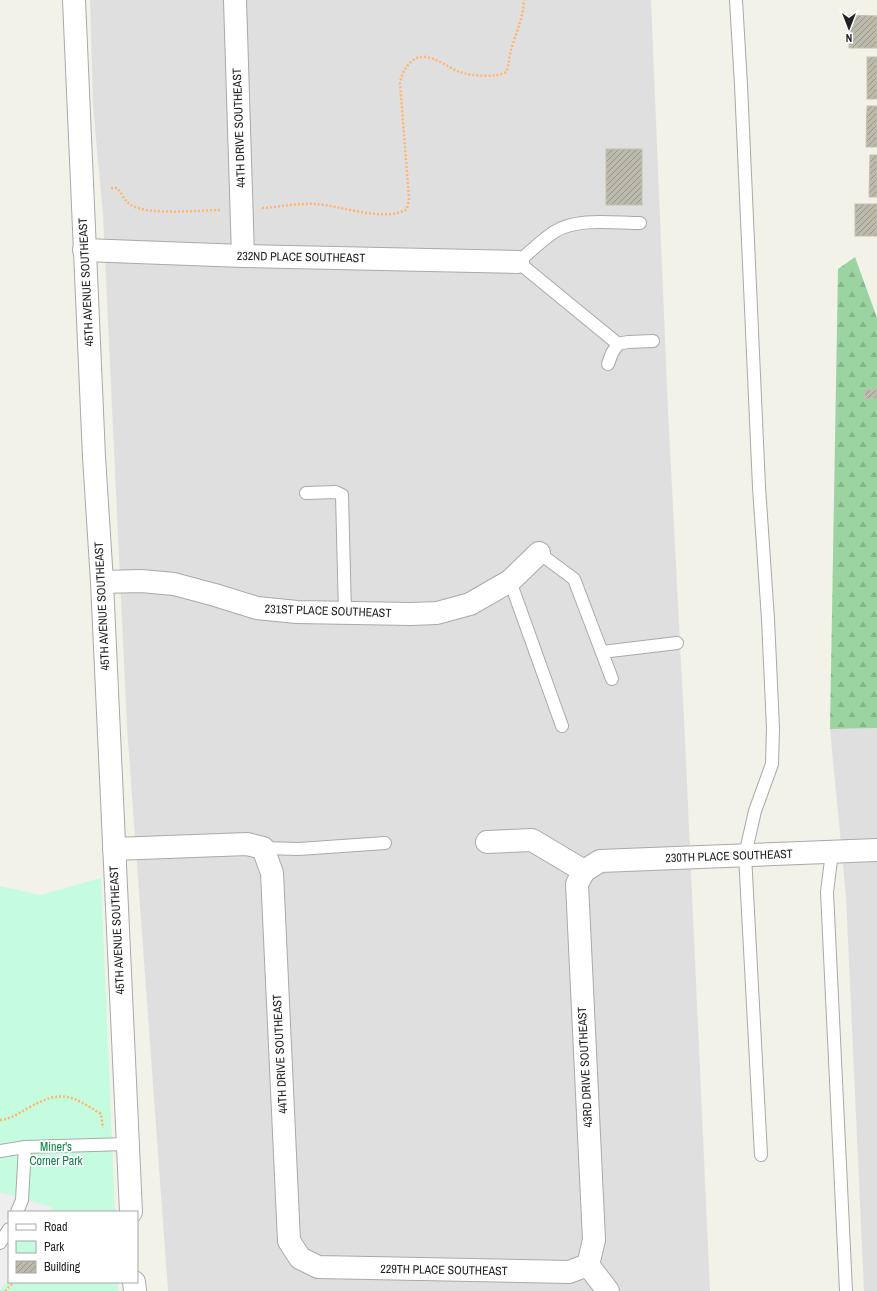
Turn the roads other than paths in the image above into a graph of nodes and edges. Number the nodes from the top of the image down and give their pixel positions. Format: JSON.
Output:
{"nodes":[{"id":1,"x":74,"y":0,"type":"edge"},
{"id":2,"x":235,"y":0,"type":"edge"},
{"id":3,"x":736,"y":0,"type":"edge"},
{"id":4,"x":640,"y":223,"type":"dead end"},
{"id":5,"x":84,"y":250,"type":"junction"},
{"id":6,"x":243,"y":256,"type":"junction"},
{"id":7,"x":518,"y":262,"type":"junction"},
{"id":8,"x":653,"y":341,"type":"dead end"},
{"id":9,"x":618,"y":344,"type":"junction"},
{"id":10,"x":608,"y":364,"type":"dead end"},
{"id":11,"x":306,"y":493,"type":"dead end"},
{"id":12,"x":540,"y":552,"type":"joint"},
{"id":13,"x":510,"y":581,"type":"junction"},
{"id":14,"x":102,"y":582,"type":"junction"},
{"id":15,"x":345,"y":613,"type":"junction"},
{"id":16,"x":677,"y":643,"type":"dead end"},
{"id":17,"x":602,"y":652,"type":"junction"},
{"id":18,"x":612,"y":679,"type":"dead end"},
{"id":19,"x":562,"y":726,"type":"dead end"},
{"id":20,"x":487,"y":842,"type":"dead end"},
{"id":21,"x":385,"y":843,"type":"dead end"},
{"id":22,"x":263,"y":848,"type":"junction"},
{"id":23,"x":114,"y":849,"type":"junction"},
{"id":24,"x":877,"y":850,"type":"edge"},
{"id":25,"x":832,"y":852,"type":"junction"},
{"id":26,"x":745,"y":855,"type":"junction"},
{"id":27,"x":584,"y":871,"type":"junction"},
{"id":28,"x":127,"y":1144,"type":"junction"},
{"id":29,"x":25,"y":1147,"type":"junction"},
{"id":30,"x":0,"y":1151,"type":"edge"},
{"id":31,"x":761,"y":1155,"type":"dead end"},
{"id":32,"x":17,"y":1211,"type":"edge"},
{"id":33,"x":131,"y":1211,"type":"edge"},
{"id":34,"x":8,"y":1231,"type":"edge"},
{"id":35,"x":0,"y":1243,"type":"edge"},
{"id":36,"x":300,"y":1258,"type":"joint"},
{"id":37,"x":588,"y":1265,"type":"junction"},
{"id":38,"x":608,"y":1291,"type":"edge"},
{"id":39,"x":846,"y":1291,"type":"edge"}],
"edges":[{"from":1,"to":5,"type":"street","name":"45TH AVENUE SOUTHEAST"},
{"from":2,"to":6,"type":"street","name":"44TH DRIVE SOUTHEAST"},
{"from":3,"to":26,"type":"lane"},
{"from":4,"to":7,"type":"lane"},
{"from":5,"to":6,"type":"street","name":"232ND PLACE SOUTHEAST"},
{"from":5,"to":14,"type":"street","name":"45TH AVENUE SOUTHEAST"},
{"from":6,"to":7,"type":"street","name":"232ND PLACE SOUTHEAST"},
{"from":7,"to":9,"type":"lane"},
{"from":8,"to":9,"type":"lane"},
{"from":9,"to":10,"type":"lane"},
{"from":11,"to":15,"type":"lane"},
{"from":12,"to":13,"type":"street","name":"231ST PLACE SOUTHEAST"},
{"from":12,"to":17,"type":"lane"},
{"from":13,"to":15,"type":"street","name":"231ST PLACE SOUTHEAST"},
{"from":13,"to":19,"type":"lane"},
{"from":14,"to":15,"type":"street","name":"231ST PLACE SOUTHEAST"},
{"from":14,"to":23,"type":"street","name":"45TH AVENUE SOUTHEAST"},
{"from":16,"to":17,"type":"lane"},
{"from":17,"to":18,"type":"lane"},
{"from":20,"to":27,"type":"street"},
{"from":21,"to":22,"type":"lane"},
{"from":22,"to":23,"type":"street"},
{"from":22,"to":36,"type":"street","name":"44TH DRIVE SOUTHEAST"},
{"from":23,"to":28,"type":"street","name":"45TH AVENUE SOUTHEAST"},
{"from":24,"to":25,"type":"street","name":"230TH PLACE SOUTHEAST"},
{"from":25,"to":26,"type":"street","name":"230TH PLACE SOUTHEAST"},
{"from":25,"to":39,"type":"lane"},
{"from":26,"to":27,"type":"street","name":"230TH PLACE SOUTHEAST"},
{"from":26,"to":31,"type":"lane"},
{"from":27,"to":37,"type":"street","name":"43RD DRIVE SOUTHEAST"},
{"from":28,"to":29,"type":"lane"},
{"from":28,"to":33,"type":"street","name":"45TH AVENUE SOUTHEAST"},
{"from":29,"to":30,"type":"lane"},
{"from":29,"to":32,"type":"lane"},
{"from":34,"to":35,"type":"lane"},
{"from":36,"to":37,"type":"street","name":"229TH PLACE SOUTHEAST"},
{"from":37,"to":38,"type":"street"}]}
